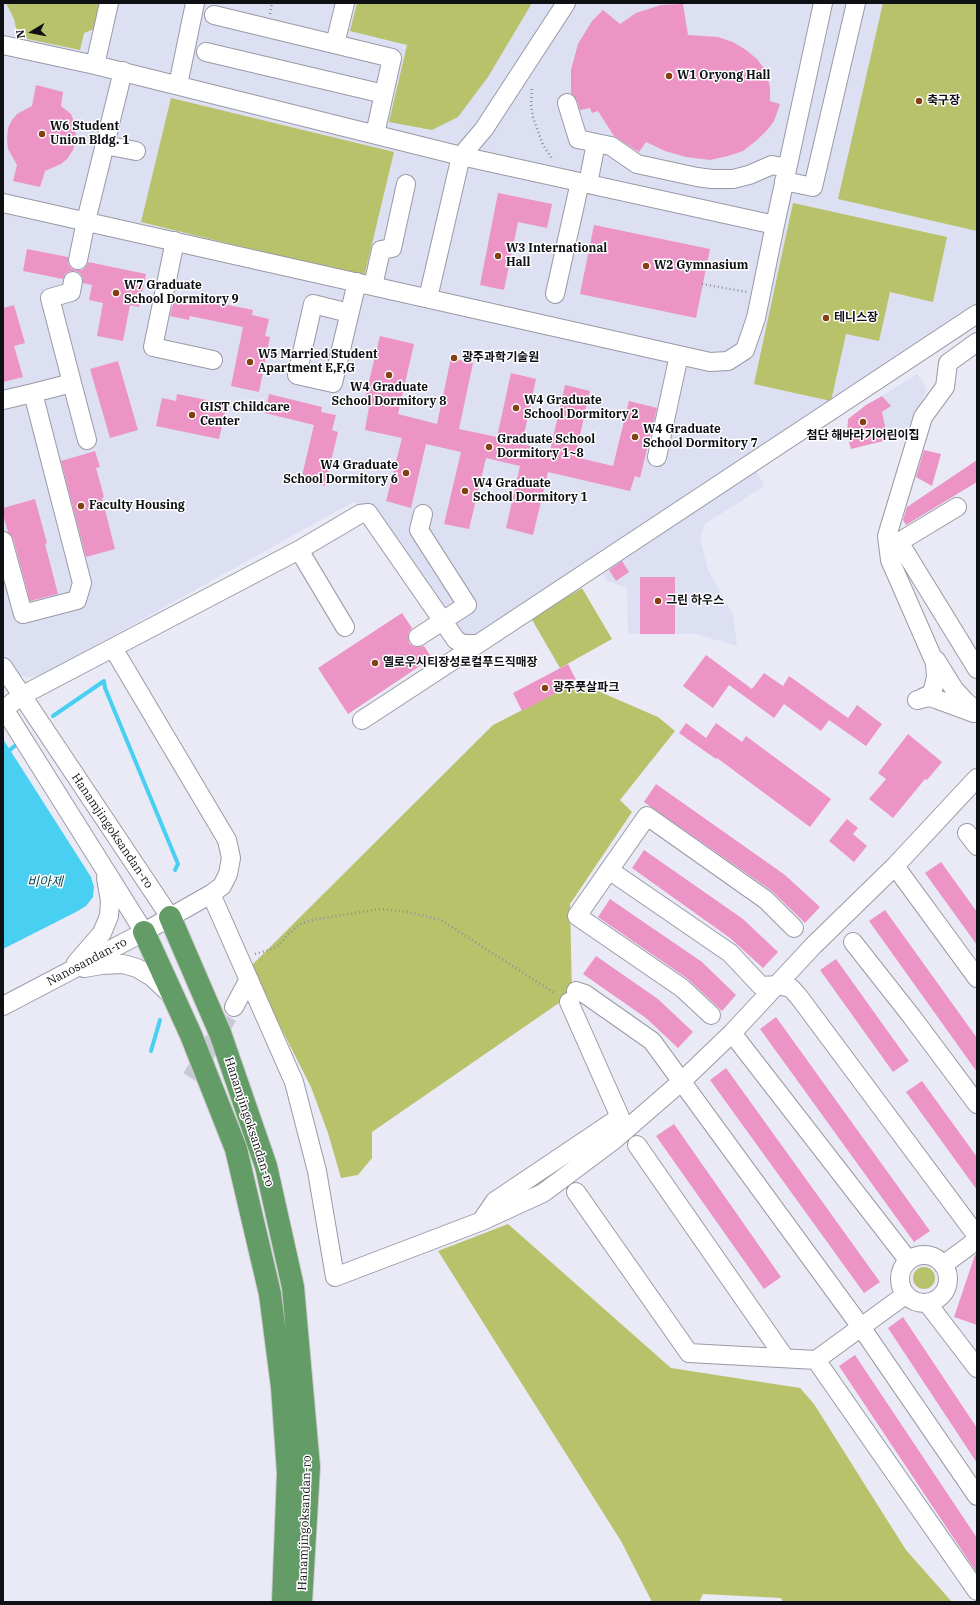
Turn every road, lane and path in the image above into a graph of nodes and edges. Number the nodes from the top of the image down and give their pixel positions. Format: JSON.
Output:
{"nodes":[{"id":1,"x":109,"y":3,"type":"edge"},
{"id":2,"x":195,"y":3,"type":"edge"},
{"id":3,"x":345,"y":3,"type":"edge"},
{"id":4,"x":566,"y":3,"type":"edge"},
{"id":5,"x":823,"y":3,"type":"edge"},
{"id":6,"x":856,"y":3,"type":"edge"},
{"id":7,"x":214,"y":15,"type":"dead end"},
{"id":8,"x":335,"y":44,"type":"junction"},
{"id":9,"x":3,"y":45,"type":"edge"},
{"id":10,"x":206,"y":52,"type":"dead end"},
{"id":11,"x":95,"y":65,"type":"junction"},
{"id":12,"x":122,"y":71,"type":"junction"},
{"id":13,"x":178,"y":85,"type":"junction"},
{"id":14,"x":532,"y":90,"type":"dead end"},
{"id":15,"x":384,"y":94,"type":"junction"},
{"id":16,"x":567,"y":103,"type":"dead end"},
{"id":17,"x":375,"y":134,"type":"junction"},
{"id":18,"x":596,"y":143,"type":"junction"},
{"id":19,"x":105,"y":145,"type":"junction"},
{"id":20,"x":136,"y":151,"type":"dead end"},
{"id":21,"x":461,"y":156,"type":"junction"},
{"id":22,"x":556,"y":163,"type":"dead end"},
{"id":23,"x":786,"y":175,"type":"junction"},
{"id":24,"x":584,"y":183,"type":"junction"},
{"id":25,"x":406,"y":184,"type":"dead end"},
{"id":26,"x":3,"y":203,"type":"edge"},
{"id":27,"x":86,"y":221,"type":"junction"},
{"id":28,"x":775,"y":225,"type":"junction"},
{"id":29,"x":175,"y":241,"type":"junction"},
{"id":30,"x":78,"y":260,"type":"dead end"},
{"id":31,"x":73,"y":281,"type":"dead end"},
{"id":32,"x":365,"y":284,"type":"junction"},
{"id":33,"x":702,"y":284,"type":"dead end"},
{"id":34,"x":750,"y":292,"type":"dead end"},
{"id":35,"x":556,"y":294,"type":"dead end"},
{"id":36,"x":428,"y":298,"type":"junction"},
{"id":37,"x":349,"y":313,"type":"dead end"},
{"id":38,"x":977,"y":314,"type":"edge"},
{"id":39,"x":977,"y":342,"type":"edge"},
{"id":40,"x":679,"y":355,"type":"junction"},
{"id":41,"x":214,"y":360,"type":"dead end"},
{"id":42,"x":72,"y":383,"type":"junction"},
{"id":43,"x":34,"y":393,"type":"junction"},
{"id":44,"x":3,"y":400,"type":"edge"},
{"id":45,"x":86,"y":440,"type":"dead end"},
{"id":46,"x":657,"y":457,"type":"dead end"},
{"id":47,"x":957,"y":507,"type":"dead end"},
{"id":48,"x":423,"y":514,"type":"dead end"},
{"id":49,"x":3,"y":541,"type":"edge"},
{"id":50,"x":894,"y":545,"type":"junction"},
{"id":51,"x":299,"y":550,"type":"junction"},
{"id":52,"x":934,"y":599,"type":"junction"},
{"id":53,"x":913,"y":611,"type":"junction"},
{"id":54,"x":443,"y":621,"type":"junction"},
{"id":55,"x":346,"y":627,"type":"dead end"},
{"id":56,"x":418,"y":637,"type":"dead end"},
{"id":57,"x":478,"y":644,"type":"junction"},
{"id":58,"x":114,"y":648,"type":"junction"},
{"id":59,"x":934,"y":657,"type":"junction"},
{"id":60,"x":3,"y":667,"type":"edge"},
{"id":61,"x":977,"y":669,"type":"edge"},
{"id":62,"x":21,"y":696,"type":"junction"},
{"id":63,"x":4,"y":708,"type":"edge"},
{"id":64,"x":977,"y":713,"type":"edge"},
{"id":65,"x":362,"y":720,"type":"dead end"},
{"id":66,"x":977,"y":778,"type":"edge"},
{"id":67,"x":895,"y":866,"type":"junction"},
{"id":68,"x":104,"y":868,"type":"junction"},
{"id":69,"x":609,"y":870,"type":"junction"},
{"id":70,"x":211,"y":894,"type":"junction"},
{"id":71,"x":170,"y":917,"type":"junction"},
{"id":72,"x":794,"y":928,"type":"dead end"},
{"id":73,"x":144,"y":932,"type":"junction"},
{"id":74,"x":853,"y":942,"type":"dead end"},
{"id":75,"x":241,"y":958,"type":"junction"},
{"id":76,"x":69,"y":971,"type":"junction"},
{"id":77,"x":977,"y":978,"type":"edge"},
{"id":78,"x":249,"y":979,"type":"junction"},
{"id":79,"x":777,"y":985,"type":"junction"},
{"id":80,"x":572,"y":996,"type":"junction"},
{"id":81,"x":175,"y":999,"type":"junction"},
{"id":82,"x":3,"y":1006,"type":"edge"},
{"id":83,"x":234,"y":1007,"type":"tunnel mouth"},
{"id":84,"x":711,"y":1015,"type":"dead end"},
{"id":85,"x":732,"y":1033,"type":"junction"},
{"id":86,"x":682,"y":1080,"type":"junction"},
{"id":87,"x":977,"y":1104,"type":"edge"},
{"id":88,"x":637,"y":1145,"type":"dead end"},
{"id":89,"x":576,"y":1192,"type":"dead end"},
{"id":90,"x":482,"y":1221,"type":"junction"},
{"id":91,"x":977,"y":1236,"type":"edge"},
{"id":92,"x":977,"y":1240,"type":"edge"},
{"id":93,"x":908,"y":1260,"type":"junction"},
{"id":94,"x":943,"y":1265,"type":"junction"},
{"id":95,"x":905,"y":1296,"type":"junction"},
{"id":96,"x":928,"y":1304,"type":"junction"},
{"id":97,"x":861,"y":1327,"type":"junction"},
{"id":98,"x":785,"y":1358,"type":"junction"},
{"id":99,"x":816,"y":1360,"type":"junction"},
{"id":100,"x":977,"y":1368,"type":"edge"},
{"id":101,"x":977,"y":1496,"type":"edge"},
{"id":102,"x":977,"y":1591,"type":"edge"},
{"id":103,"x":282,"y":1602,"type":"edge"},
{"id":104,"x":301,"y":1602,"type":"edge"}],
"edges":[{"from":1,"to":11,"type":"street"},
{"from":2,"to":13,"type":"street"},
{"from":3,"to":8,"type":"street"},
{"from":4,"to":21,"type":"street"},
{"from":5,"to":23,"type":"street"},
{"from":6,"to":23,"type":"street"},
{"from":7,"to":8,"type":"street"},
{"from":8,"to":15,"type":"street"},
{"from":9,"to":11,"type":"street"},
{"from":10,"to":15,"type":"street"},
{"from":11,"to":12,"type":"street"},
{"from":12,"to":13,"type":"street"},
{"from":12,"to":19,"type":"street"},
{"from":13,"to":17,"type":"street"},
{"from":14,"to":22,"type":"path"},
{"from":15,"to":17,"type":"street"},
{"from":16,"to":18,"type":"street"},
{"from":17,"to":21,"type":"street"},
{"from":18,"to":23,"type":"street"},
{"from":18,"to":24,"type":"street"},
{"from":19,"to":20,"type":"street"},
{"from":19,"to":27,"type":"street"},
{"from":21,"to":24,"type":"street"},
{"from":21,"to":36,"type":"street"},
{"from":23,"to":28,"type":"street"},
{"from":24,"to":28,"type":"street"},
{"from":24,"to":35,"type":"street"},
{"from":25,"to":32,"type":"street"},
{"from":26,"to":27,"type":"street"},
{"from":27,"to":29,"type":"street"},
{"from":27,"to":30,"type":"street"},
{"from":28,"to":40,"type":"street"},
{"from":29,"to":32,"type":"street"},
{"from":29,"to":41,"type":"street"},
{"from":31,"to":42,"type":"street"},
{"from":32,"to":36,"type":"street"},
{"from":32,"to":37,"type":"street"},
{"from":33,"to":34,"type":"path"},
{"from":36,"to":40,"type":"street"},
{"from":38,"to":57,"type":"street"},
{"from":39,"to":50,"type":"street"},
{"from":40,"to":46,"type":"street"},
{"from":42,"to":43,"type":"street"},
{"from":42,"to":45,"type":"street"},
{"from":43,"to":44,"type":"street"},
{"from":43,"to":49,"type":"street"},
{"from":47,"to":50,"type":"street"},
{"from":48,"to":54,"type":"street"},
{"from":50,"to":52,"type":"street"},
{"from":50,"to":53,"type":"street"},
{"from":51,"to":54,"type":"street"},
{"from":51,"to":55,"type":"street"},
{"from":51,"to":58,"type":"street"},
{"from":52,"to":53,"type":"street"},
{"from":52,"to":61,"type":"street"},
{"from":53,"to":59,"type":"street"},
{"from":54,"to":56,"type":"street"},
{"from":54,"to":57,"type":"street"},
{"from":57,"to":65,"type":"street"},
{"from":58,"to":62,"type":"street"},
{"from":58,"to":70,"type":"street","name":"Nanosandan-ro"},
{"from":59,"to":64,"type":"street"},
{"from":59,"to":64,"type":"street"},
{"from":60,"to":62,"type":"street","name":"Hanamjingoksandan-ro"},
{"from":62,"to":63,"type":"street"},
{"from":62,"to":71,"type":"street","name":"Hanamjingoksandan-ro"},
{"from":63,"to":68,"type":"street","name":"Hanamjingoksandan-ro"},
{"from":66,"to":67,"type":"street"},
{"from":67,"to":77,"type":"street"},
{"from":67,"to":79,"type":"street"},
{"from":68,"to":73,"type":"street","name":"Hanamjingoksandan-ro"},
{"from":68,"to":76,"type":"street"},
{"from":69,"to":72,"type":"street"},
{"from":69,"to":79,"type":"street"},
{"from":69,"to":84,"type":"street"},
{"from":70,"to":71,"type":"street","name":"Nanosandan-ro"},
{"from":70,"to":75,"type":"street"},
{"from":71,"to":73,"type":"street","name":"Nanosandan-ro"},
{"from":71,"to":104,"type":"highway","name":"Hanamjingoksandan-ro"},
{"from":73,"to":76,"type":"street","name":"Nanosandan-ro"},
{"from":73,"to":81,"type":"highway","name":"Hanamjingoksandan-ro"},
{"from":74,"to":87,"type":"street"},
{"from":75,"to":78,"type":"street"},
{"from":75,"to":80,"type":"path"},
{"from":76,"to":81,"type":"street"},
{"from":76,"to":82,"type":"street","name":"Nanosandan-ro"},
{"from":78,"to":83,"type":"street"},
{"from":78,"to":90,"type":"street"},
{"from":79,"to":85,"type":"street"},
{"from":79,"to":91,"type":"street"},
{"from":80,"to":86,"type":"street"},
{"from":80,"to":90,"type":"street"},
{"from":81,"to":103,"type":"highway","name":"Hanamjingoksandan-ro"},
{"from":85,"to":86,"type":"street"},
{"from":85,"to":93,"type":"street"},
{"from":86,"to":90,"type":"street"},
{"from":86,"to":97,"type":"street"},
{"from":88,"to":98,"type":"street"},
{"from":89,"to":98,"type":"street"},
{"from":92,"to":94,"type":"street"},
{"from":93,"to":94,"type":"street"},
{"from":93,"to":95,"type":"street"},
{"from":94,"to":96,"type":"street"},
{"from":95,"to":96,"type":"street"},
{"from":95,"to":97,"type":"street"},
{"from":96,"to":100,"type":"street"},
{"from":97,"to":99,"type":"street"},
{"from":97,"to":101,"type":"street"},
{"from":98,"to":99,"type":"street"},
{"from":99,"to":102,"type":"street"}]}
